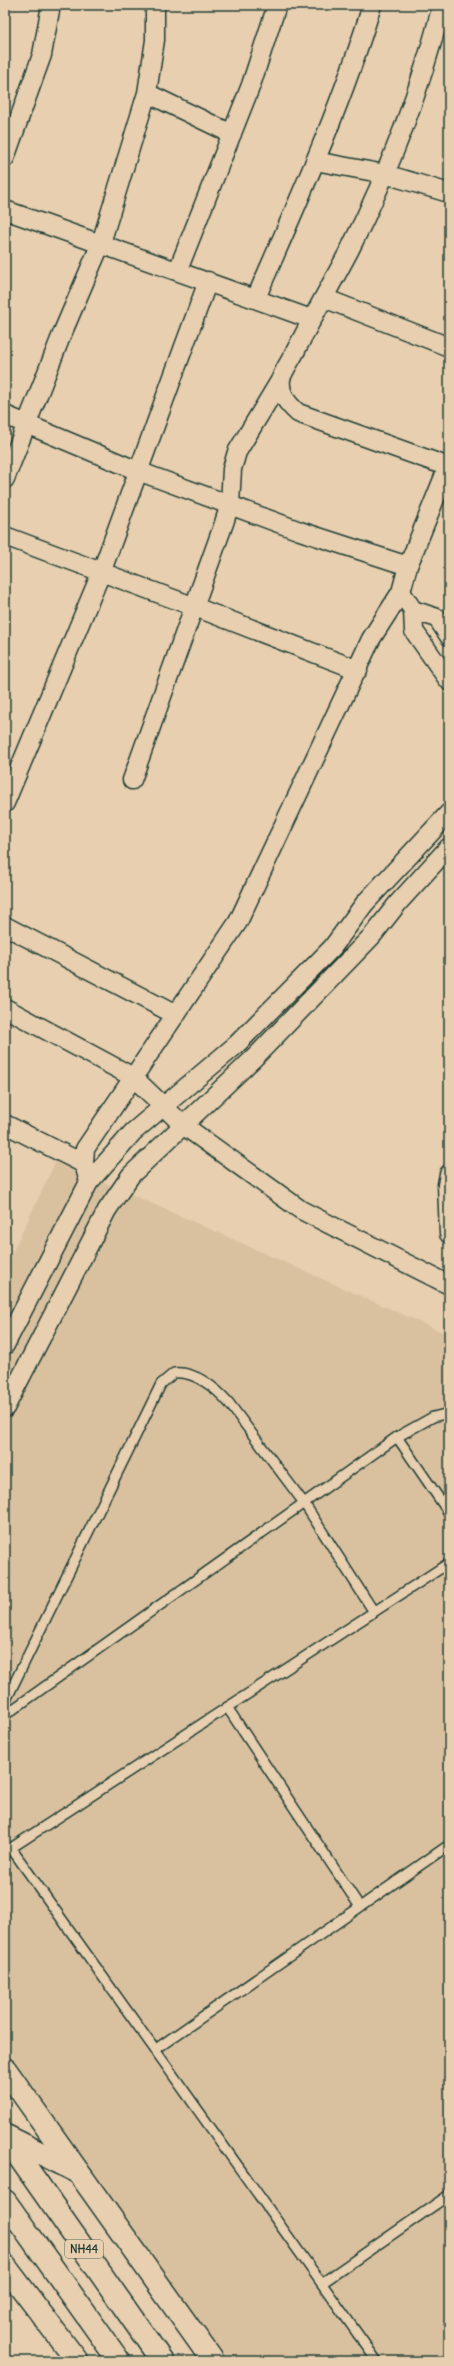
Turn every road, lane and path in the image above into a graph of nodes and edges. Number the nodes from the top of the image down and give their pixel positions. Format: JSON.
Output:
{"nodes":[{"id":1,"x":51,"y":5,"type":"edge"},
{"id":2,"x":155,"y":5,"type":"edge"},
{"id":3,"x":277,"y":5,"type":"edge"},
{"id":4,"x":372,"y":5,"type":"edge"},
{"id":5,"x":442,"y":5,"type":"edge"},
{"id":6,"x":147,"y":93,"type":"junction"},
{"id":7,"x":232,"y":134,"type":"junction"},
{"id":8,"x":5,"y":158,"type":"edge"},
{"id":9,"x":315,"y":161,"type":"junction"},
{"id":10,"x":385,"y":174,"type":"junction"},
{"id":11,"x":449,"y":193,"type":"edge"},
{"id":12,"x":5,"y":210,"type":"edge"},
{"id":13,"x":101,"y":243,"type":"junction"},
{"id":14,"x":178,"y":270,"type":"junction"},
{"id":15,"x":208,"y":281,"type":"junction"},
{"id":16,"x":256,"y":298,"type":"junction"},
{"id":17,"x":324,"y":298,"type":"junction"},
{"id":18,"x":311,"y":318,"type":"junction"},
{"id":19,"x":449,"y":347,"type":"edge"},
{"id":20,"x":281,"y":379,"type":"junction"},
{"id":21,"x":5,"y":415,"type":"edge"},
{"id":22,"x":27,"y":424,"type":"junction"},
{"id":23,"x":448,"y":466,"type":"edge"},
{"id":24,"x":138,"y":471,"type":"junction"},
{"id":25,"x":5,"y":480,"type":"edge"},
{"id":26,"x":230,"y":504,"type":"junction"},
{"id":27,"x":5,"y":536,"type":"edge"},
{"id":28,"x":408,"y":566,"type":"junction"},
{"id":29,"x":101,"y":573,"type":"junction"},
{"id":30,"x":401,"y":592,"type":"junction"},
{"id":31,"x":195,"y":607,"type":"junction"},
{"id":32,"x":413,"y":610,"type":"junction"},
{"id":33,"x":449,"y":636,"type":"edge"},
{"id":34,"x":358,"y":670,"type":"junction"},
{"id":35,"x":449,"y":681,"type":"edge"},
{"id":36,"x":132,"y":780,"type":"dead end"},
{"id":37,"x":5,"y":803,"type":"edge"},
{"id":38,"x":449,"y":813,"type":"edge"},
{"id":39,"x":449,"y":847,"type":"edge"},
{"id":40,"x":378,"y":888,"type":"junction"},
{"id":41,"x":398,"y":902,"type":"junction"},
{"id":42,"x":5,"y":926,"type":"edge"},
{"id":43,"x":5,"y":1008,"type":"edge"},
{"id":44,"x":176,"y":1015,"type":"junction"},
{"id":45,"x":133,"y":1077,"type":"junction"},
{"id":46,"x":165,"y":1107,"type":"junction"},
{"id":47,"x":5,"y":1124,"type":"edge"},
{"id":48,"x":183,"y":1125,"type":"junction"},
{"id":49,"x":84,"y":1164,"type":"junction"},
{"id":50,"x":449,"y":1174,"type":"edge"},
{"id":51,"x":89,"y":1182,"type":"junction"},
{"id":52,"x":449,"y":1234,"type":"edge"},
{"id":53,"x":449,"y":1285,"type":"edge"},
{"id":54,"x":16,"y":1323,"type":"junction"},
{"id":55,"x":41,"y":1339,"type":"junction"},
{"id":56,"x":5,"y":1345,"type":"edge"},
{"id":57,"x":5,"y":1408,"type":"edge"},
{"id":58,"x":449,"y":1413,"type":"edge"},
{"id":59,"x":397,"y":1437,"type":"junction"},
{"id":60,"x":304,"y":1503,"type":"junction"},
{"id":61,"x":449,"y":1513,"type":"edge"},
{"id":62,"x":449,"y":1563,"type":"edge"},
{"id":63,"x":374,"y":1612,"type":"junction"},
{"id":64,"x":5,"y":1702,"type":"edge"},
{"id":65,"x":227,"y":1707,"type":"junction"},
{"id":66,"x":5,"y":1715,"type":"edge"},
{"id":67,"x":449,"y":1845,"type":"edge"},
{"id":68,"x":8,"y":1850,"type":"edge"},
{"id":69,"x":360,"y":1907,"type":"junction"},
{"id":70,"x":156,"y":2049,"type":"junction"},
{"id":71,"x":5,"y":2069,"type":"edge"},
{"id":72,"x":5,"y":2136,"type":"edge"},
{"id":73,"x":78,"y":2172,"type":"junction"},
{"id":74,"x":449,"y":2195,"type":"edge"},
{"id":75,"x":5,"y":2201,"type":"edge"},
{"id":76,"x":5,"y":2266,"type":"edge"},
{"id":77,"x":322,"y":2284,"type":"junction"},
{"id":78,"x":77,"y":2361,"type":"edge"},
{"id":79,"x":119,"y":2361,"type":"edge"},
{"id":80,"x":162,"y":2361,"type":"edge"},
{"id":81,"x":213,"y":2361,"type":"edge"},
{"id":82,"x":377,"y":2361,"type":"edge"}],
"edges":[{"from":1,"to":8,"type":"street"},
{"from":2,"to":6,"type":"street"},
{"from":3,"to":7,"type":"street"},
{"from":4,"to":9,"type":"street"},
{"from":5,"to":10,"type":"street"},
{"from":6,"to":7,"type":"street"},
{"from":6,"to":13,"type":"street"},
{"from":7,"to":14,"type":"street"},
{"from":9,"to":10,"type":"street"},
{"from":9,"to":16,"type":"street"},
{"from":10,"to":11,"type":"street"},
{"from":10,"to":17,"type":"street"},
{"from":12,"to":13,"type":"street"},
{"from":13,"to":14,"type":"street"},
{"from":13,"to":22,"type":"street"},
{"from":14,"to":15,"type":"street"},
{"from":15,"to":16,"type":"street"},
{"from":15,"to":24,"type":"street"},
{"from":16,"to":18,"type":"street"},
{"from":17,"to":18,"type":"street"},
{"from":17,"to":19,"type":"street"},
{"from":18,"to":20,"type":"street"},
{"from":20,"to":23,"type":"street"},
{"from":20,"to":26,"type":"street"},
{"from":21,"to":22,"type":"street"},
{"from":22,"to":24,"type":"street"},
{"from":22,"to":25,"type":"street"},
{"from":23,"to":28,"type":"street"},
{"from":24,"to":26,"type":"street"},
{"from":24,"to":29,"type":"street"},
{"from":26,"to":28,"type":"street"},
{"from":26,"to":31,"type":"street"},
{"from":27,"to":29,"type":"street"},
{"from":28,"to":30,"type":"street"},
{"from":29,"to":31,"type":"street"},
{"from":29,"to":37,"type":"street"},
{"from":30,"to":32,"type":"street"},
{"from":30,"to":34,"type":"street"},
{"from":31,"to":34,"type":"street"},
{"from":31,"to":36,"type":"street"},
{"from":32,"to":33,"type":"street"},
{"from":32,"to":35,"type":"street"},
{"from":34,"to":44,"type":"street"},
{"from":38,"to":40,"type":"street"},
{"from":39,"to":41,"type":"street"},
{"from":40,"to":41,"type":"street"},
{"from":40,"to":46,"type":"street"},
{"from":41,"to":48,"type":"street"},
{"from":42,"to":44,"type":"street"},
{"from":43,"to":45,"type":"street"},
{"from":44,"to":45,"type":"street"},
{"from":45,"to":46,"type":"street"},
{"from":45,"to":49,"type":"street"},
{"from":46,"to":48,"type":"street"},
{"from":46,"to":51,"type":"street"},
{"from":47,"to":49,"type":"street"},
{"from":48,"to":53,"type":"street"},
{"from":48,"to":55,"type":"street"},
{"from":49,"to":51,"type":"street"},
{"from":50,"to":52,"type":"street"},
{"from":51,"to":54,"type":"street"},
{"from":54,"to":55,"type":"street"},
{"from":54,"to":56,"type":"street"},
{"from":55,"to":57,"type":"street"},
{"from":58,"to":59,"type":"lane"},
{"from":59,"to":60,"type":"lane"},
{"from":59,"to":61,"type":"lane"},
{"from":60,"to":63,"type":"lane"},
{"from":60,"to":64,"type":"lane"},
{"from":60,"to":66,"type":"lane"},
{"from":62,"to":63,"type":"lane"},
{"from":63,"to":65,"type":"lane"},
{"from":65,"to":68,"type":"lane"},
{"from":65,"to":69,"type":"lane"},
{"from":67,"to":69,"type":"lane"},
{"from":68,"to":70,"type":"lane"},
{"from":69,"to":70,"type":"lane"},
{"from":70,"to":77,"type":"lane"},
{"from":71,"to":73,"type":"main road"},
{"from":72,"to":73,"type":"main road"},
{"from":72,"to":80,"type":"main road","number":"NH44"},
{"from":73,"to":81,"type":"main road"},
{"from":74,"to":77,"type":"lane"},
{"from":75,"to":79,"type":"main road","number":"NH44"},
{"from":76,"to":78,"type":"main road"},
{"from":77,"to":82,"type":"lane"}]}
